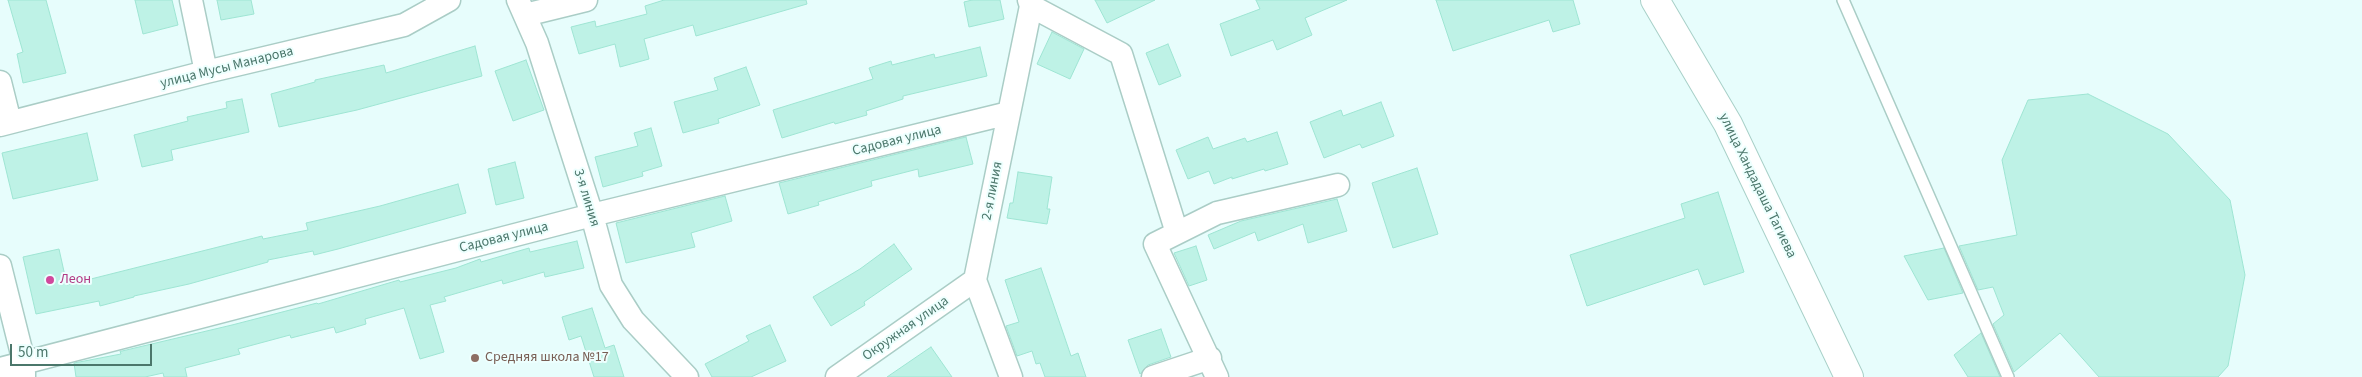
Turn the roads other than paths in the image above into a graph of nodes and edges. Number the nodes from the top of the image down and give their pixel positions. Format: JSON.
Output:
{"nodes":[{"id":1,"x":191,"y":0,"type":"edge"},
{"id":2,"x":449,"y":0,"type":"edge"},
{"id":3,"x":586,"y":0,"type":"edge"},
{"id":4,"x":1651,"y":0,"type":"edge"},
{"id":5,"x":1655,"y":0,"type":"edge"},
{"id":6,"x":1843,"y":0,"type":"edge"},
{"id":7,"x":1030,"y":3,"type":"edge"},
{"id":8,"x":522,"y":8,"type":"edge"},
{"id":9,"x":206,"y":72,"type":"junction"},
{"id":10,"x":0,"y":82,"type":"edge"},
{"id":11,"x":1009,"y":113,"type":"junction"},
{"id":12,"x":5,"y":124,"type":"edge"},
{"id":13,"x":1338,"y":185,"type":"dead end"},
{"id":14,"x":592,"y":215,"type":"junction"},
{"id":15,"x":1177,"y":233,"type":"junction"},
{"id":16,"x":0,"y":266,"type":"edge"},
{"id":17,"x":975,"y":280,"type":"junction"},
{"id":18,"x":1213,"y":367,"type":"edge"},
{"id":19,"x":0,"y":369,"type":"edge"},
{"id":20,"x":24,"y":369,"type":"edge"},
{"id":21,"x":687,"y":377,"type":"edge"},
{"id":22,"x":837,"y":377,"type":"edge"},
{"id":23,"x":1011,"y":377,"type":"edge"},
{"id":24,"x":1153,"y":377,"type":"edge"},
{"id":25,"x":1845,"y":377,"type":"edge"},
{"id":26,"x":1849,"y":377,"type":"edge"},
{"id":27,"x":2008,"y":377,"type":"edge"}],
"edges":[{"from":1,"to":9,"type":"street"},
{"from":2,"to":9,"type":"street","name":"улица Мусы Манарова"},
{"from":3,"to":8,"type":"street"},
{"from":4,"to":25,"type":"street","name":"улица Хандадаша Тагиева"},
{"from":5,"to":26,"type":"street","name":"улица Хандадаша Тагиева"},
{"from":6,"to":27,"type":"lane"},
{"from":7,"to":11,"type":"street","name":"2-я линия"},
{"from":7,"to":15,"type":"street"},
{"from":8,"to":14,"type":"street","name":"3-я линия"},
{"from":9,"to":12,"type":"street","name":"улица Мусы Манарова"},
{"from":10,"to":12,"type":"street"},
{"from":11,"to":14,"type":"street","name":"Садовая улица"},
{"from":11,"to":17,"type":"street","name":"2-я линия"},
{"from":13,"to":15,"type":"street"},
{"from":14,"to":20,"type":"street","name":"Садовая улица"},
{"from":14,"to":21,"type":"street","name":"3-я линия"},
{"from":15,"to":18,"type":"street"},
{"from":16,"to":20,"type":"street"},
{"from":17,"to":22,"type":"street","name":"Окружная улица"},
{"from":17,"to":23,"type":"street"},
{"from":18,"to":24,"type":"street"},
{"from":19,"to":20,"type":"street","name":"Садовая улица"}]}
